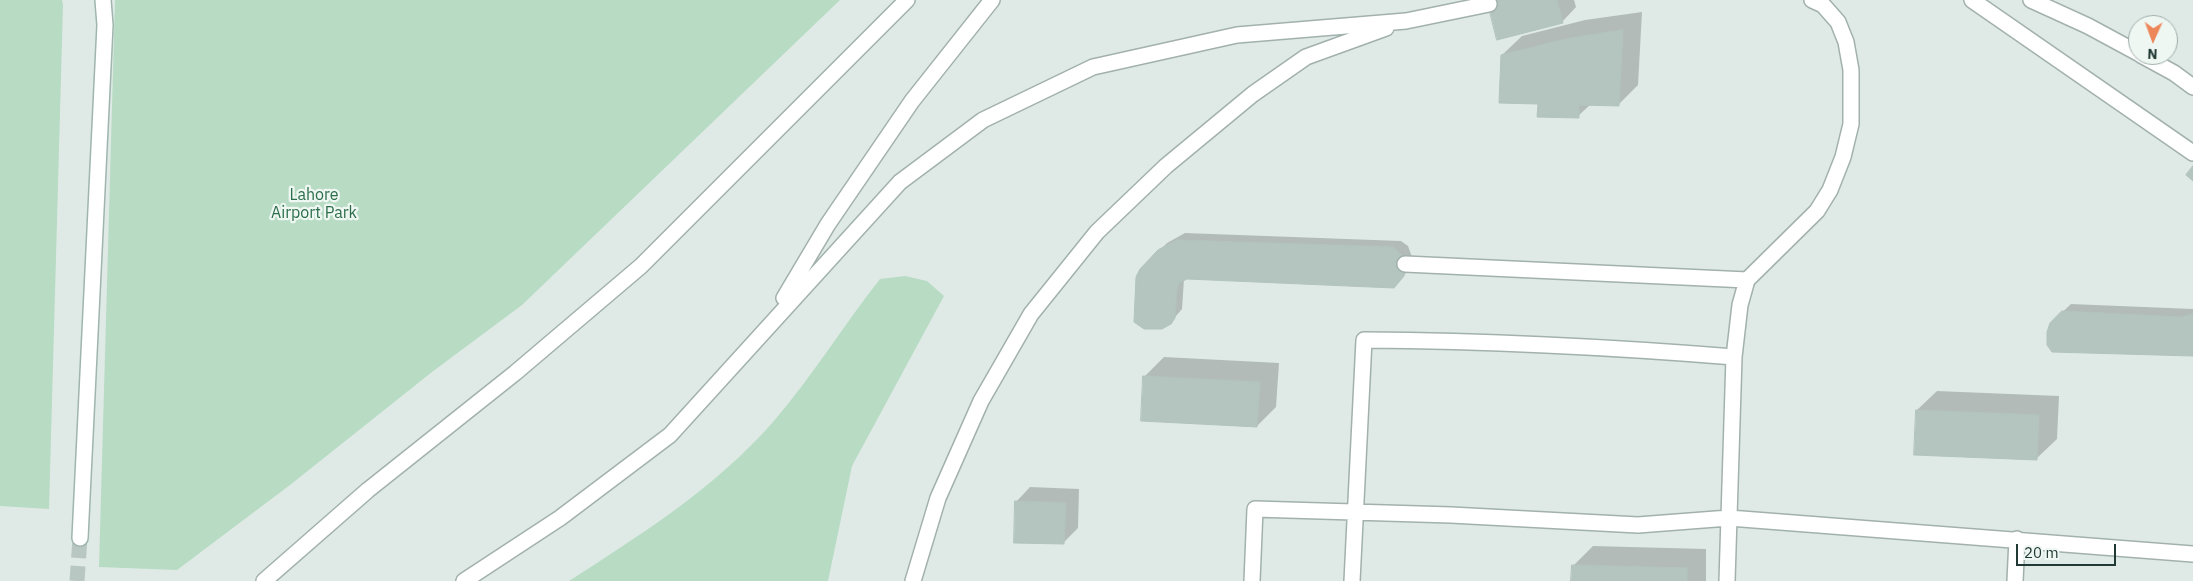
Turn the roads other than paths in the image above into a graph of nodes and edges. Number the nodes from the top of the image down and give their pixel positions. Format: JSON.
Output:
{"nodes":[{"id":1,"x":103,"y":0,"type":"edge"},
{"id":2,"x":907,"y":0,"type":"edge"},
{"id":3,"x":992,"y":0,"type":"edge"},
{"id":4,"x":1812,"y":0,"type":"edge"},
{"id":5,"x":1972,"y":0,"type":"edge"},
{"id":6,"x":2032,"y":0,"type":"edge"},
{"id":7,"x":1489,"y":4,"type":"dead end"},
{"id":8,"x":1406,"y":21,"type":"junction"},
{"id":9,"x":2128,"y":48,"type":"edge"},
{"id":10,"x":2160,"y":65,"type":"edge"},
{"id":11,"x":2193,"y":87,"type":"edge"},
{"id":12,"x":2193,"y":153,"type":"edge"},
{"id":13,"x":1405,"y":264,"type":"dead end"},
{"id":14,"x":1747,"y":280,"type":"junction"},
{"id":15,"x":770,"y":323,"type":"junction"},
{"id":16,"x":1734,"y":357,"type":"junction"},
{"id":17,"x":1357,"y":513,"type":"junction"},
{"id":18,"x":1729,"y":518,"type":"junction"},
{"id":19,"x":80,"y":538,"type":"tunnel mouth"},
{"id":20,"x":2017,"y":539,"type":"junction"},
{"id":21,"x":2193,"y":554,"type":"edge"},
{"id":22,"x":264,"y":581,"type":"edge"},
{"id":23,"x":464,"y":581,"type":"edge"},
{"id":24,"x":913,"y":581,"type":"edge"},
{"id":25,"x":1252,"y":581,"type":"edge"},
{"id":26,"x":1352,"y":581,"type":"edge"},
{"id":27,"x":1727,"y":581,"type":"edge"},
{"id":28,"x":2015,"y":581,"type":"edge"}],
"edges":[{"from":1,"to":19,"type":"street"},
{"from":2,"to":22,"type":"street"},
{"from":3,"to":15,"type":"street"},
{"from":4,"to":14,"type":"street"},
{"from":5,"to":12,"type":"street"},
{"from":6,"to":9,"type":"street"},
{"from":7,"to":8,"type":"street"},
{"from":8,"to":15,"type":"street"},
{"from":8,"to":24,"type":"street"},
{"from":10,"to":11,"type":"street"},
{"from":13,"to":14,"type":"street"},
{"from":14,"to":16,"type":"street"},
{"from":15,"to":23,"type":"street"},
{"from":16,"to":17,"type":"street"},
{"from":16,"to":18,"type":"street"},
{"from":17,"to":18,"type":"street"},
{"from":17,"to":25,"type":"street"},
{"from":17,"to":26,"type":"street"},
{"from":18,"to":20,"type":"street"},
{"from":18,"to":27,"type":"street"},
{"from":20,"to":21,"type":"street"},
{"from":20,"to":28,"type":"street"}]}
